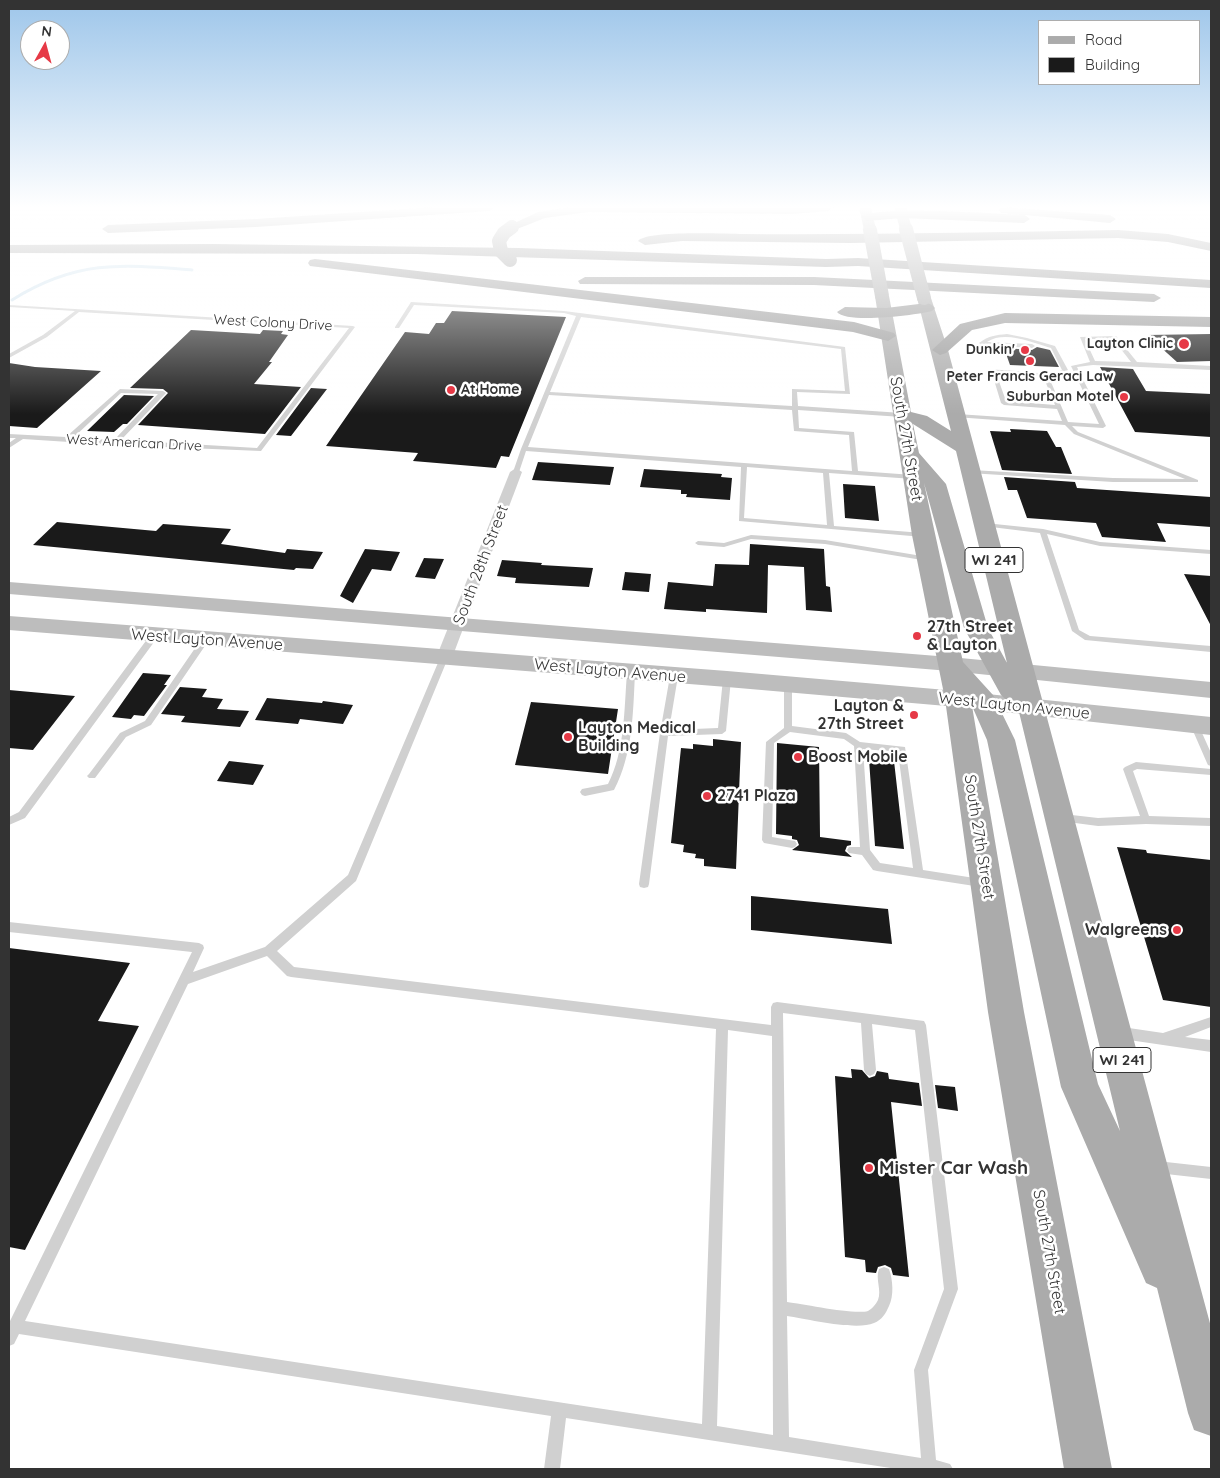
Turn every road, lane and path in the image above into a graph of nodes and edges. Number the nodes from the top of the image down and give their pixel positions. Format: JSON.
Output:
{"nodes":[{"id":1,"x":423,"y":276,"type":"edge"},
{"id":2,"x":878,"y":276,"type":"edge"},
{"id":3,"x":918,"y":276,"type":"edge"},
{"id":4,"x":959,"y":276,"type":"edge"},
{"id":5,"x":1082,"y":276,"type":"edge"},
{"id":6,"x":558,"y":278,"type":"dead end"},
{"id":7,"x":1211,"y":284,"type":"edge"},
{"id":8,"x":1211,"y":296,"type":"edge"},
{"id":9,"x":599,"y":297,"type":"junction"},
{"id":10,"x":1164,"y":299,"type":"dead end"},
{"id":11,"x":925,"y":303,"type":"junction"},
{"id":12,"x":9,"y":306,"type":"edge"},
{"id":13,"x":77,"y":312,"type":"junction"},
{"id":14,"x":886,"y":313,"type":"junction"},
{"id":15,"x":579,"y":315,"type":"junction"},
{"id":16,"x":1211,"y":320,"type":"edge"},
{"id":17,"x":397,"y":328,"type":"dead end"},
{"id":18,"x":888,"y":336,"type":"junction"},
{"id":19,"x":982,"y":343,"type":"dead end"},
{"id":20,"x":940,"y":350,"type":"junction"},
{"id":21,"x":9,"y":356,"type":"edge"},
{"id":22,"x":1094,"y":362,"type":"junction"},
{"id":23,"x":1135,"y":364,"type":"junction"},
{"id":24,"x":1211,"y":368,"type":"edge"},
{"id":25,"x":1045,"y":374,"type":"junction"},
{"id":26,"x":547,"y":393,"type":"junction"},
{"id":27,"x":899,"y":396,"type":"junction"},
{"id":28,"x":1059,"y":407,"type":"junction"},
{"id":29,"x":795,"y":408,"type":"junction"},
{"id":30,"x":902,"y":415,"type":"junction"},
{"id":31,"x":957,"y":416,"type":"junction"},
{"id":32,"x":1066,"y":423,"type":"junction"},
{"id":33,"x":9,"y":436,"type":"edge"},
{"id":34,"x":21,"y":437,"type":"junction"},
{"id":35,"x":67,"y":440,"type":"junction"},
{"id":36,"x":115,"y":443,"type":"junction"},
{"id":37,"x":9,"y":446,"type":"edge"},
{"id":38,"x":965,"y":448,"type":"junction"},
{"id":39,"x":524,"y":449,"type":"junction"},
{"id":40,"x":258,"y":450,"type":"joint"},
{"id":41,"x":909,"y":454,"type":"junction"},
{"id":42,"x":744,"y":465,"type":"junction"},
{"id":43,"x":826,"y":471,"type":"junction"},
{"id":44,"x":516,"y":472,"type":"joint"},
{"id":45,"x":971,"y":472,"type":"junction"},
{"id":46,"x":856,"y":473,"type":"junction"},
{"id":47,"x":913,"y":477,"type":"junction"},
{"id":48,"x":985,"y":525,"type":"junction"},
{"id":49,"x":831,"y":528,"type":"junction"},
{"id":50,"x":1043,"y":531,"type":"junction"},
{"id":51,"x":923,"y":535,"type":"junction"},
{"id":52,"x":698,"y":544,"type":"dead end"},
{"id":53,"x":1211,"y":552,"type":"edge"},
{"id":54,"x":928,"y":559,"type":"junction"},
{"id":55,"x":9,"y":588,"type":"edge"},
{"id":56,"x":9,"y":623,"type":"edge"},
{"id":57,"x":457,"y":626,"type":"junction"},
{"id":58,"x":154,"y":636,"type":"junction"},
{"id":59,"x":205,"y":640,"type":"junction"},
{"id":60,"x":1211,"y":649,"type":"edge"},
{"id":61,"x":444,"y":658,"type":"junction"},
{"id":62,"x":950,"y":664,"type":"junction"},
{"id":63,"x":996,"y":669,"type":"junction"},
{"id":64,"x":1021,"y":671,"type":"junction"},
{"id":65,"x":631,"y":673,"type":"junction"},
{"id":66,"x":674,"y":676,"type":"junction"},
{"id":67,"x":727,"y":679,"type":"junction"},
{"id":68,"x":788,"y":685,"type":"junction"},
{"id":69,"x":1211,"y":690,"type":"edge"},
{"id":70,"x":971,"y":701,"type":"junction"},
{"id":71,"x":1031,"y":708,"type":"junction"},
{"id":72,"x":1202,"y":725,"type":"edge"},
{"id":73,"x":788,"y":729,"type":"junction"},
{"id":74,"x":664,"y":733,"type":"junction"},
{"id":75,"x":858,"y":745,"type":"junction"},
{"id":76,"x":1211,"y":764,"type":"edge"},
{"id":77,"x":1211,"y":772,"type":"edge"},
{"id":78,"x":92,"y":776,"type":"dead end"},
{"id":79,"x":586,"y":792,"type":"dead end"},
{"id":80,"x":1060,"y":818,"type":"junction"},
{"id":81,"x":1146,"y":820,"type":"junction"},
{"id":82,"x":9,"y":821,"type":"edge"},
{"id":83,"x":1211,"y":822,"type":"edge"},
{"id":84,"x":792,"y":844,"type":"dead end"},
{"id":85,"x":852,"y":850,"type":"dead end"},
{"id":86,"x":865,"y":851,"type":"junction"},
{"id":87,"x":919,"y":874,"type":"junction"},
{"id":88,"x":644,"y":884,"type":"dead end"},
{"id":89,"x":987,"y":884,"type":"junction"},
{"id":90,"x":9,"y":927,"type":"edge"},
{"id":91,"x":269,"y":951,"type":"junction"},
{"id":92,"x":184,"y":980,"type":"junction"},
{"id":93,"x":866,"y":1018,"type":"junction"},
{"id":94,"x":1211,"y":1022,"type":"edge"},
{"id":95,"x":722,"y":1024,"type":"junction"},
{"id":96,"x":776,"y":1031,"type":"junction"},
{"id":97,"x":1115,"y":1032,"type":"junction"},
{"id":98,"x":1163,"y":1039,"type":"junction"},
{"id":99,"x":1211,"y":1046,"type":"edge"},
{"id":100,"x":870,"y":1070,"type":"dead end"},
{"id":101,"x":1149,"y":1166,"type":"junction"},
{"id":102,"x":1211,"y":1173,"type":"edge"},
{"id":103,"x":884,"y":1274,"type":"dead end"},
{"id":104,"x":780,"y":1308,"type":"junction"},
{"id":105,"x":1189,"y":1331,"type":"junction"},
{"id":106,"x":12,"y":1332,"type":"edge"},
{"id":107,"x":559,"y":1411,"type":"junction"},
{"id":108,"x":1211,"y":1413,"type":"edge"},
{"id":109,"x":709,"y":1433,"type":"junction"},
{"id":110,"x":781,"y":1444,"type":"junction"},
{"id":111,"x":901,"y":1466,"type":"edge"},
{"id":112,"x":929,"y":1467,"type":"junction"},
{"id":113,"x":552,"y":1469,"type":"edge"},
{"id":114,"x":945,"y":1469,"type":"edge"},
{"id":115,"x":1088,"y":1469,"type":"edge"}],
"edges":[{"from":1,"to":9,"type":"highway"},
{"from":2,"to":14,"type":"main road","name":"South 27th Street","bridge":true},
{"from":3,"to":11,"type":"main road","number":"WI 241","bridge":true},
{"from":4,"to":8,"type":"highway"},
{"from":5,"to":7,"type":"highway"},
{"from":6,"to":10,"type":"highway"},
{"from":9,"to":14,"type":"highway"},
{"from":9,"to":18,"type":"highway"},
{"from":11,"to":14,"type":"highway"},
{"from":11,"to":20,"type":"main road","number":"WI 241"},
{"from":12,"to":13,"type":"lane","name":"West Colony Drive"},
{"from":13,"to":21,"type":"lane"},
{"from":13,"to":40,"type":"lane","name":"West Colony Drive"},
{"from":14,"to":18,"type":"main road","name":"South 27th Street"},
{"from":15,"to":17,"type":"lane"},
{"from":15,"to":26,"type":"lane"},
{"from":15,"to":29,"type":"lane"},
{"from":16,"to":20,"type":"highway"},
{"from":18,"to":27,"type":"main road","name":"South 27th Street"},
{"from":19,"to":25,"type":"lane"},
{"from":20,"to":31,"type":"main road","number":"WI 241"},
{"from":22,"to":23,"type":"lane"},
{"from":22,"to":23,"type":"lane"},
{"from":22,"to":32,"type":"lane"},
{"from":23,"to":24,"type":"lane"},
{"from":25,"to":28,"type":"lane"},
{"from":25,"to":28,"type":"lane"},
{"from":26,"to":29,"type":"lane"},
{"from":26,"to":39,"type":"lane"},
{"from":27,"to":30,"type":"main road","name":"South 27th Street"},
{"from":27,"to":31,"type":"main road"},
{"from":28,"to":32,"type":"lane"},
{"from":29,"to":30,"type":"lane"},
{"from":29,"to":46,"type":"lane"},
{"from":30,"to":38,"type":"main road"},
{"from":30,"to":41,"type":"main road","name":"South 27th Street"},
{"from":31,"to":32,"type":"lane"},
{"from":31,"to":38,"type":"main road","number":"WI 241"},
{"from":32,"to":45,"type":"lane"},
{"from":33,"to":34,"type":"lane","name":"West American Drive"},
{"from":34,"to":35,"type":"lane","name":"West American Drive"},
{"from":34,"to":37,"type":"lane"},
{"from":35,"to":36,"type":"lane","name":"West American Drive"},
{"from":35,"to":36,"type":"lane"},
{"from":36,"to":40,"type":"lane","name":"West American Drive"},
{"from":38,"to":45,"type":"main road","number":"WI 241"},
{"from":39,"to":42,"type":"lane"},
{"from":39,"to":44,"type":"lane"},
{"from":41,"to":47,"type":"main road","name":"South 27th Street"},
{"from":41,"to":63,"type":"main road"},
{"from":42,"to":43,"type":"lane"},
{"from":42,"to":49,"type":"lane"},
{"from":43,"to":46,"type":"lane"},
{"from":43,"to":49,"type":"lane"},
{"from":44,"to":57,"type":"street","name":"South 28th Street"},
{"from":45,"to":48,"type":"main road","number":"WI 241"},
{"from":46,"to":47,"type":"lane"},
{"from":47,"to":51,"type":"main road","name":"South 27th Street"},
{"from":48,"to":50,"type":"lane"},
{"from":48,"to":64,"type":"main road","number":"WI 241"},
{"from":49,"to":51,"type":"lane"},
{"from":50,"to":53,"type":"lane"},
{"from":50,"to":60,"type":"lane"},
{"from":51,"to":54,"type":"main road","name":"South 27th Street"},
{"from":52,"to":54,"type":"lane"},
{"from":54,"to":62,"type":"main road","name":"South 27th Street"},
{"from":55,"to":57,"type":"main road","name":"West Layton Avenue"},
{"from":56,"to":58,"type":"main road","name":"West Layton Avenue"},
{"from":57,"to":61,"type":"street","name":"South 28th Street"},
{"from":57,"to":62,"type":"main road","name":"West Layton Avenue"},
{"from":58,"to":59,"type":"main road","name":"West Layton Avenue"},
{"from":58,"to":82,"type":"lane"},
{"from":59,"to":61,"type":"main road","name":"West Layton Avenue"},
{"from":59,"to":78,"type":"lane"},
{"from":61,"to":65,"type":"main road","name":"West Layton Avenue"},
{"from":61,"to":91,"type":"lane"},
{"from":62,"to":63,"type":"main road","name":"West Layton Avenue"},
{"from":62,"to":70,"type":"main road"},
{"from":63,"to":64,"type":"main road","name":"West Layton Avenue"},
{"from":63,"to":71,"type":"main road"},
{"from":64,"to":69,"type":"main road","name":"West Layton Avenue"},
{"from":64,"to":71,"type":"main road","number":"WI 241"},
{"from":65,"to":66,"type":"main road","name":"West Layton Avenue"},
{"from":65,"to":79,"type":"lane"},
{"from":66,"to":67,"type":"main road","name":"West Layton Avenue"},
{"from":66,"to":74,"type":"lane"},
{"from":67,"to":68,"type":"main road","name":"West Layton Avenue"},
{"from":67,"to":74,"type":"lane"},
{"from":68,"to":70,"type":"main road","name":"West Layton Avenue"},
{"from":68,"to":73,"type":"lane"},
{"from":70,"to":71,"type":"main road","name":"West Layton Avenue"},
{"from":70,"to":89,"type":"main road","name":"South 27th Street"},
{"from":70,"to":105,"type":"main road"},
{"from":71,"to":72,"type":"main road","name":"West Layton Avenue"},
{"from":71,"to":80,"type":"main road","number":"WI 241"},
{"from":72,"to":76,"type":"lane"},
{"from":73,"to":75,"type":"lane"},
{"from":73,"to":84,"type":"lane"},
{"from":74,"to":88,"type":"lane"},
{"from":75,"to":86,"type":"lane"},
{"from":75,"to":87,"type":"lane"},
{"from":77,"to":81,"type":"lane"},
{"from":80,"to":81,"type":"lane"},
{"from":80,"to":97,"type":"main road","number":"WI 241"},
{"from":81,"to":83,"type":"lane"},
{"from":85,"to":86,"type":"lane"},
{"from":86,"to":87,"type":"lane"},
{"from":87,"to":89,"type":"lane"},
{"from":89,"to":115,"type":"main road","name":"South 27th Street"},
{"from":90,"to":92,"type":"lane"},
{"from":91,"to":92,"type":"lane"},
{"from":91,"to":95,"type":"lane"},
{"from":92,"to":106,"type":"lane"},
{"from":93,"to":96,"type":"lane"},
{"from":93,"to":100,"type":"lane"},
{"from":93,"to":112,"type":"lane"},
{"from":94,"to":98,"type":"lane"},
{"from":95,"to":96,"type":"lane"},
{"from":95,"to":109,"type":"lane"},
{"from":96,"to":104,"type":"lane"},
{"from":97,"to":98,"type":"lane"},
{"from":97,"to":101,"type":"main road","number":"WI 241"},
{"from":98,"to":99,"type":"lane"},
{"from":101,"to":102,"type":"lane"},
{"from":101,"to":105,"type":"main road","number":"WI 241"},
{"from":103,"to":104,"type":"lane"},
{"from":104,"to":110,"type":"lane"},
{"from":105,"to":108,"type":"main road","number":"WI 241"},
{"from":106,"to":107,"type":"lane"},
{"from":107,"to":109,"type":"lane"},
{"from":107,"to":113,"type":"lane"},
{"from":109,"to":110,"type":"lane"},
{"from":110,"to":111,"type":"lane"},
{"from":111,"to":112,"type":"lane"},
{"from":112,"to":114,"type":"lane"}]}
